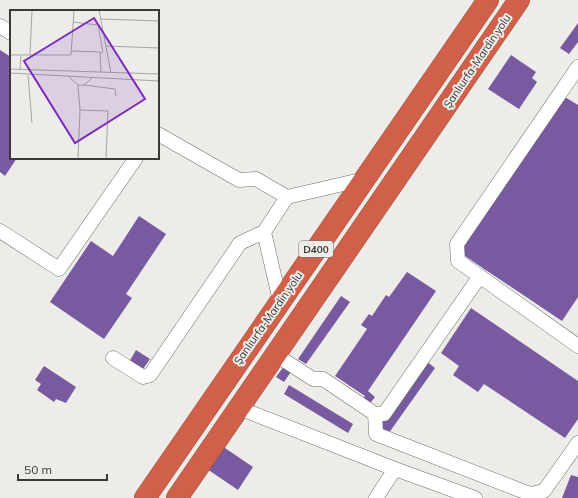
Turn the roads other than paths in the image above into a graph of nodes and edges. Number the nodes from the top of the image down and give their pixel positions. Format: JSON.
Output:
{"nodes":[{"id":1,"x":488,"y":0,"type":"edge"},
{"id":2,"x":518,"y":0,"type":"edge"},
{"id":3,"x":0,"y":26,"type":"edge"},
{"id":4,"x":10,"y":32,"type":"edge"},
{"id":5,"x":578,"y":67,"type":"edge"},
{"id":6,"x":159,"y":135,"type":"edge"},
{"id":7,"x":135,"y":159,"type":"edge"},
{"id":8,"x":365,"y":179,"type":"junction"},
{"id":9,"x":287,"y":197,"type":"junction"},
{"id":10,"x":0,"y":231,"type":"edge"},
{"id":11,"x":264,"y":232,"type":"junction"},
{"id":12,"x":480,"y":276,"type":"junction"},
{"id":13,"x":280,"y":301,"type":"junction"},
{"id":14,"x":578,"y":346,"type":"edge"},
{"id":15,"x":276,"y":355,"type":"junction"},
{"id":16,"x":113,"y":358,"type":"dead end"},
{"id":17,"x":239,"y":408,"type":"junction"},
{"id":18,"x":375,"y":414,"type":"junction"},
{"id":19,"x":578,"y":443,"type":"edge"},
{"id":20,"x":395,"y":470,"type":"junction"},
{"id":21,"x":145,"y":498,"type":"edge"},
{"id":22,"x":178,"y":498,"type":"edge"},
{"id":23,"x":376,"y":498,"type":"edge"},
{"id":24,"x":475,"y":498,"type":"edge"}],
"edges":[{"from":1,"to":8,"type":"highway","name":"Şanlıurfa-Mardin yolu","number":"D400"},
{"from":2,"to":15,"type":"highway","name":"Şanlıurfa-Mardin yolu","number":"D400"},
{"from":3,"to":4,"type":"street"},
{"from":5,"to":12,"type":"street"},
{"from":6,"to":9,"type":"street"},
{"from":7,"to":10,"type":"street"},
{"from":8,"to":9,"type":"street"},
{"from":8,"to":13,"type":"highway","name":"Şanlıurfa-Mardin yolu","number":"D400"},
{"from":9,"to":11,"type":"street"},
{"from":11,"to":13,"type":"street"},
{"from":11,"to":16,"type":"street"},
{"from":12,"to":14,"type":"street"},
{"from":12,"to":18,"type":"street"},
{"from":13,"to":21,"type":"highway","name":"Şanlıurfa-Mardin yolu","number":"D400"},
{"from":15,"to":17,"type":"highway","name":"Şanlıurfa-Mardin yolu","number":"D400"},
{"from":15,"to":18,"type":"street"},
{"from":17,"to":20,"type":"street"},
{"from":17,"to":22,"type":"highway","name":"Şanlıurfa-Mardin yolu","number":"D400"},
{"from":18,"to":19,"type":"street"},
{"from":20,"to":23,"type":"street"},
{"from":20,"to":24,"type":"street"}]}
